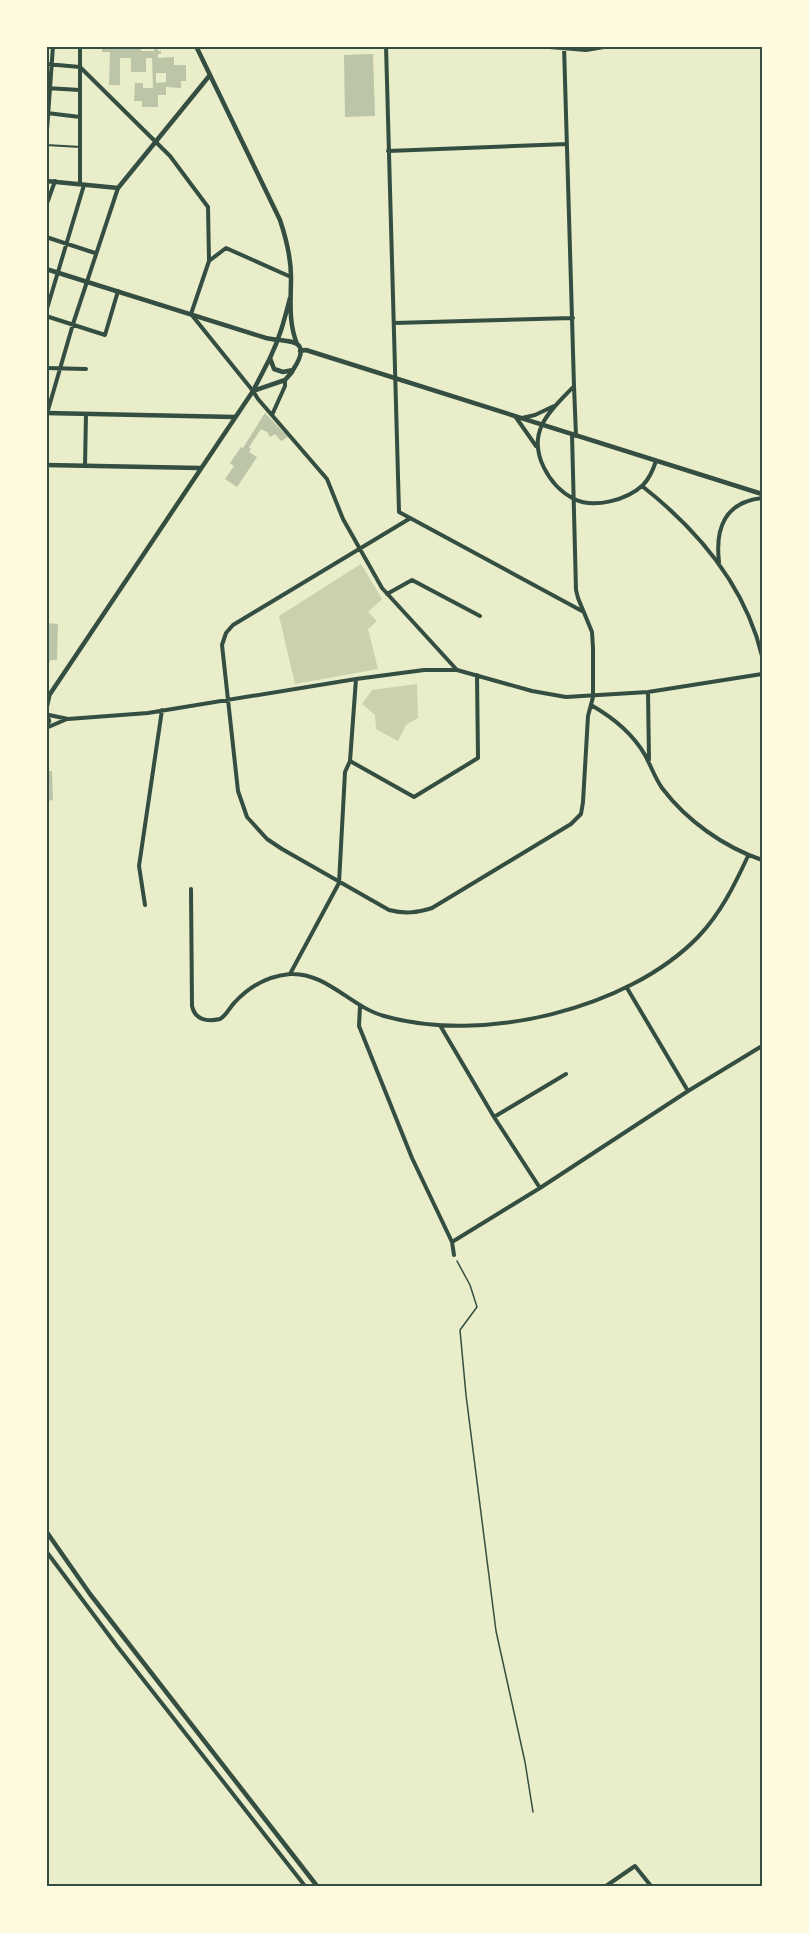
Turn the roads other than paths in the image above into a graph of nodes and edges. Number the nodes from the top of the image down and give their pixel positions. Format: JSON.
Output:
{"nodes":[{"id":1,"x":53,"y":46,"type":"edge"},
{"id":2,"x":80,"y":46,"type":"edge"},
{"id":3,"x":196,"y":46,"type":"edge"},
{"id":4,"x":386,"y":46,"type":"edge"},
{"id":5,"x":537,"y":46,"type":"edge"},
{"id":6,"x":610,"y":46,"type":"edge"},
{"id":7,"x":564,"y":47,"type":"edge"},
{"id":8,"x":49,"y":64,"type":"edge"},
{"id":9,"x":80,"y":67,"type":"junction"},
{"id":10,"x":210,"y":75,"type":"junction"},
{"id":11,"x":48,"y":88,"type":"edge"},
{"id":12,"x":80,"y":90,"type":"junction"},
{"id":13,"x":48,"y":113,"type":"edge"},
{"id":14,"x":80,"y":117,"type":"junction"},
{"id":15,"x":156,"y":143,"type":"junction"},
{"id":16,"x":46,"y":144,"type":"edge"},
{"id":17,"x":567,"y":144,"type":"junction"},
{"id":18,"x":81,"y":147,"type":"junction"},
{"id":19,"x":388,"y":151,"type":"junction"},
{"id":20,"x":46,"y":181,"type":"edge"},
{"id":21,"x":55,"y":181,"type":"junction"},
{"id":22,"x":82,"y":184,"type":"junction"},
{"id":23,"x":118,"y":188,"type":"junction"},
{"id":24,"x":46,"y":206,"type":"edge"},
{"id":25,"x":46,"y":237,"type":"edge"},
{"id":26,"x":68,"y":244,"type":"junction"},
{"id":27,"x":95,"y":253,"type":"junction"},
{"id":28,"x":209,"y":261,"type":"junction"},
{"id":29,"x":46,"y":269,"type":"edge"},
{"id":30,"x":57,"y":273,"type":"junction"},
{"id":31,"x":291,"y":277,"type":"junction"},
{"id":32,"x":87,"y":282,"type":"junction"},
{"id":33,"x":118,"y":291,"type":"junction"},
{"id":34,"x":290,"y":298,"type":"junction"},
{"id":35,"x":46,"y":314,"type":"edge"},
{"id":36,"x":191,"y":314,"type":"junction"},
{"id":37,"x":573,"y":318,"type":"junction"},
{"id":38,"x":394,"y":323,"type":"junction"},
{"id":39,"x":73,"y":324,"type":"junction"},
{"id":40,"x":279,"y":341,"type":"junction"},
{"id":41,"x":297,"y":344,"type":"junction"},
{"id":42,"x":300,"y":351,"type":"junction"},
{"id":43,"x":270,"y":358,"type":"junction"},
{"id":44,"x":46,"y":368,"type":"edge"},
{"id":45,"x":61,"y":369,"type":"junction"},
{"id":46,"x":86,"y":369,"type":"dead end"},
{"id":47,"x":293,"y":370,"type":"junction"},
{"id":48,"x":396,"y":379,"type":"junction"},
{"id":49,"x":285,"y":380,"type":"junction"},
{"id":50,"x":574,"y":386,"type":"junction"},
{"id":51,"x":253,"y":391,"type":"junction"},
{"id":52,"x":555,"y":406,"type":"junction"},
{"id":53,"x":47,"y":412,"type":"edge"},
{"id":54,"x":86,"y":414,"type":"junction"},
{"id":55,"x":272,"y":415,"type":"junction"},
{"id":56,"x":515,"y":416,"type":"junction"},
{"id":57,"x":46,"y":417,"type":"edge"},
{"id":58,"x":234,"y":417,"type":"junction"},
{"id":59,"x":522,"y":418,"type":"junction"},
{"id":60,"x":542,"y":425,"type":"junction"},
{"id":61,"x":574,"y":435,"type":"junction"},
{"id":62,"x":538,"y":450,"type":"junction"},
{"id":63,"x":656,"y":461,"type":"junction"},
{"id":64,"x":46,"y":465,"type":"edge"},
{"id":65,"x":85,"y":466,"type":"junction"},
{"id":66,"x":200,"y":468,"type":"junction"},
{"id":67,"x":642,"y":486,"type":"junction"},
{"id":68,"x":762,"y":496,"type":"edge"},
{"id":69,"x":573,"y":498,"type":"junction"},
{"id":70,"x":409,"y":519,"type":"junction"},
{"id":71,"x":359,"y":550,"type":"junction"},
{"id":72,"x":719,"y":563,"type":"junction"},
{"id":73,"x":387,"y":594,"type":"junction"},
{"id":74,"x":583,"y":611,"type":"junction"},
{"id":75,"x":480,"y":616,"type":"dead end"},
{"id":76,"x":762,"y":656,"type":"edge"},
{"id":77,"x":457,"y":670,"type":"junction"},
{"id":78,"x":762,"y":674,"type":"edge"},
{"id":79,"x":477,"y":675,"type":"junction"},
{"id":80,"x":356,"y":679,"type":"junction"},
{"id":81,"x":648,"y":692,"type":"junction"},
{"id":82,"x":593,"y":697,"type":"junction"},
{"id":83,"x":48,"y":699,"type":"edge"},
{"id":84,"x":228,"y":701,"type":"junction"},
{"id":85,"x":591,"y":705,"type":"junction"},
{"id":86,"x":162,"y":710,"type":"junction"},
{"id":87,"x":47,"y":713,"type":"edge"},
{"id":88,"x":68,"y":719,"type":"junction"},
{"id":89,"x":46,"y":728,"type":"edge"},
{"id":90,"x":350,"y":760,"type":"junction"},
{"id":91,"x":649,"y":765,"type":"junction"},
{"id":92,"x":748,"y":856,"type":"junction"},
{"id":93,"x":762,"y":860,"type":"edge"},
{"id":94,"x":339,"y":883,"type":"junction"},
{"id":95,"x":191,"y":889,"type":"dead end"},
{"id":96,"x":146,"y":905,"type":"dead end"},
{"id":97,"x":290,"y":974,"type":"junction"},
{"id":98,"x":627,"y":988,"type":"junction"},
{"id":99,"x":360,"y":1006,"type":"junction"},
{"id":100,"x":440,"y":1026,"type":"junction"},
{"id":101,"x":762,"y":1046,"type":"edge"},
{"id":102,"x":566,"y":1074,"type":"dead end"},
{"id":103,"x":688,"y":1091,"type":"junction"},
{"id":104,"x":494,"y":1117,"type":"junction"},
{"id":105,"x":540,"y":1188,"type":"junction"},
{"id":106,"x":452,"y":1242,"type":"junction"},
{"id":107,"x":454,"y":1255,"type":"road end"},
{"id":108,"x":46,"y":1531,"type":"edge"},
{"id":109,"x":46,"y":1551,"type":"edge"},
{"id":110,"x":305,"y":1887,"type":"edge"},
{"id":111,"x":317,"y":1887,"type":"edge"},
{"id":112,"x":606,"y":1887,"type":"edge"},
{"id":113,"x":651,"y":1887,"type":"edge"}],
"edges":[{"from":1,"to":8,"type":"street"},
{"from":2,"to":9,"type":"street"},
{"from":3,"to":10,"type":"main road"},
{"from":4,"to":19,"type":"street"},
{"from":5,"to":7,"type":"street"},
{"from":6,"to":7,"type":"street"},
{"from":7,"to":17,"type":"street"},
{"from":8,"to":9,"type":"street"},
{"from":8,"to":11,"type":"street"},
{"from":9,"to":12,"type":"street"},
{"from":9,"to":15,"type":"street"},
{"from":10,"to":15,"type":"main road"},
{"from":10,"to":31,"type":"main road"},
{"from":11,"to":12,"type":"street"},
{"from":11,"to":13,"type":"street"},
{"from":12,"to":14,"type":"street"},
{"from":13,"to":14,"type":"street"},
{"from":13,"to":16,"type":"street"},
{"from":14,"to":18,"type":"street"},
{"from":15,"to":23,"type":"main road"},
{"from":15,"to":28,"type":"street"},
{"from":16,"to":18,"type":"street"},
{"from":17,"to":19,"type":"street"},
{"from":17,"to":37,"type":"street"},
{"from":18,"to":22,"type":"street"},
{"from":19,"to":38,"type":"street"},
{"from":20,"to":21,"type":"main road"},
{"from":21,"to":22,"type":"main road"},
{"from":21,"to":24,"type":"street"},
{"from":22,"to":23,"type":"main road"},
{"from":22,"to":26,"type":"street"},
{"from":23,"to":27,"type":"street"},
{"from":25,"to":26,"type":"street"},
{"from":26,"to":27,"type":"street"},
{"from":26,"to":30,"type":"street"},
{"from":27,"to":32,"type":"street"},
{"from":28,"to":31,"type":"street"},
{"from":28,"to":36,"type":"street"},
{"from":29,"to":30,"type":"main road"},
{"from":30,"to":32,"type":"main road"},
{"from":30,"to":35,"type":"street"},
{"from":31,"to":34,"type":"main road"},
{"from":32,"to":33,"type":"main road"},
{"from":32,"to":39,"type":"street"},
{"from":33,"to":36,"type":"main road"},
{"from":33,"to":39,"type":"street"},
{"from":34,"to":40,"type":"main road"},
{"from":34,"to":41,"type":"main road"},
{"from":35,"to":39,"type":"street"},
{"from":36,"to":40,"type":"main road"},
{"from":36,"to":51,"type":"street"},
{"from":37,"to":38,"type":"street"},
{"from":37,"to":50,"type":"street"},
{"from":38,"to":48,"type":"street"},
{"from":39,"to":45,"type":"street"},
{"from":40,"to":41,"type":"main road"},
{"from":40,"to":43,"type":"main road"},
{"from":41,"to":42,"type":"main road"},
{"from":42,"to":47,"type":"main road"},
{"from":42,"to":48,"type":"main road"},
{"from":43,"to":47,"type":"main road"},
{"from":43,"to":51,"type":"main road"},
{"from":44,"to":45,"type":"street"},
{"from":45,"to":46,"type":"street"},
{"from":45,"to":53,"type":"street"},
{"from":47,"to":49,"type":"main road"},
{"from":48,"to":56,"type":"main road"},
{"from":48,"to":70,"type":"street"},
{"from":49,"to":51,"type":"main road"},
{"from":49,"to":55,"type":"street"},
{"from":50,"to":52,"type":"street"},
{"from":50,"to":61,"type":"street"},
{"from":51,"to":55,"type":"street"},
{"from":51,"to":58,"type":"main road"},
{"from":52,"to":59,"type":"street"},
{"from":52,"to":60,"type":"street"},
{"from":53,"to":54,"type":"main road"},
{"from":53,"to":57,"type":"street"},
{"from":54,"to":58,"type":"main road"},
{"from":54,"to":65,"type":"street"},
{"from":55,"to":71,"type":"street"},
{"from":56,"to":59,"type":"main road"},
{"from":56,"to":62,"type":"street"},
{"from":58,"to":66,"type":"main road"},
{"from":59,"to":60,"type":"main road"},
{"from":60,"to":61,"type":"main road"},
{"from":60,"to":62,"type":"street"},
{"from":61,"to":63,"type":"main road"},
{"from":61,"to":69,"type":"street"},
{"from":62,"to":69,"type":"street"},
{"from":63,"to":67,"type":"street"},
{"from":63,"to":68,"type":"main road"},
{"from":64,"to":65,"type":"main road"},
{"from":65,"to":66,"type":"main road"},
{"from":66,"to":83,"type":"main road"},
{"from":67,"to":69,"type":"street"},
{"from":67,"to":72,"type":"street"},
{"from":68,"to":72,"type":"street"},
{"from":69,"to":74,"type":"street"},
{"from":70,"to":71,"type":"street"},
{"from":70,"to":74,"type":"street"},
{"from":71,"to":73,"type":"street"},
{"from":71,"to":84,"type":"street"},
{"from":72,"to":76,"type":"street"},
{"from":73,"to":75,"type":"street"},
{"from":73,"to":77,"type":"street"},
{"from":74,"to":82,"type":"street"},
{"from":77,"to":79,"type":"street"},
{"from":77,"to":80,"type":"street"},
{"from":78,"to":81,"type":"street"},
{"from":79,"to":82,"type":"street"},
{"from":79,"to":90,"type":"street"},
{"from":80,"to":84,"type":"street"},
{"from":80,"to":90,"type":"street"},
{"from":81,"to":82,"type":"street"},
{"from":81,"to":91,"type":"street"},
{"from":82,"to":85,"type":"street"},
{"from":83,"to":87,"type":"main road"},
{"from":84,"to":86,"type":"street"},
{"from":84,"to":94,"type":"street"},
{"from":85,"to":91,"type":"street"},
{"from":85,"to":94,"type":"street"},
{"from":86,"to":88,"type":"street"},
{"from":86,"to":96,"type":"street"},
{"from":87,"to":88,"type":"street"},
{"from":87,"to":89,"type":"main road"},
{"from":88,"to":89,"type":"street"},
{"from":90,"to":94,"type":"street"},
{"from":91,"to":92,"type":"street"},
{"from":92,"to":93,"type":"street"},
{"from":92,"to":98,"type":"street"},
{"from":94,"to":97,"type":"street"},
{"from":95,"to":97,"type":"street"},
{"from":97,"to":99,"type":"street"},
{"from":98,"to":100,"type":"street"},
{"from":98,"to":103,"type":"street"},
{"from":99,"to":100,"type":"street"},
{"from":99,"to":106,"type":"street"},
{"from":100,"to":104,"type":"street"},
{"from":101,"to":103,"type":"street"},
{"from":102,"to":104,"type":"street"},
{"from":103,"to":105,"type":"street"},
{"from":104,"to":105,"type":"street"},
{"from":105,"to":106,"type":"street"},
{"from":106,"to":107,"type":"street"},
{"from":108,"to":111,"type":"main road"},
{"from":109,"to":110,"type":"street"},
{"from":112,"to":113,"type":"street"}]}
